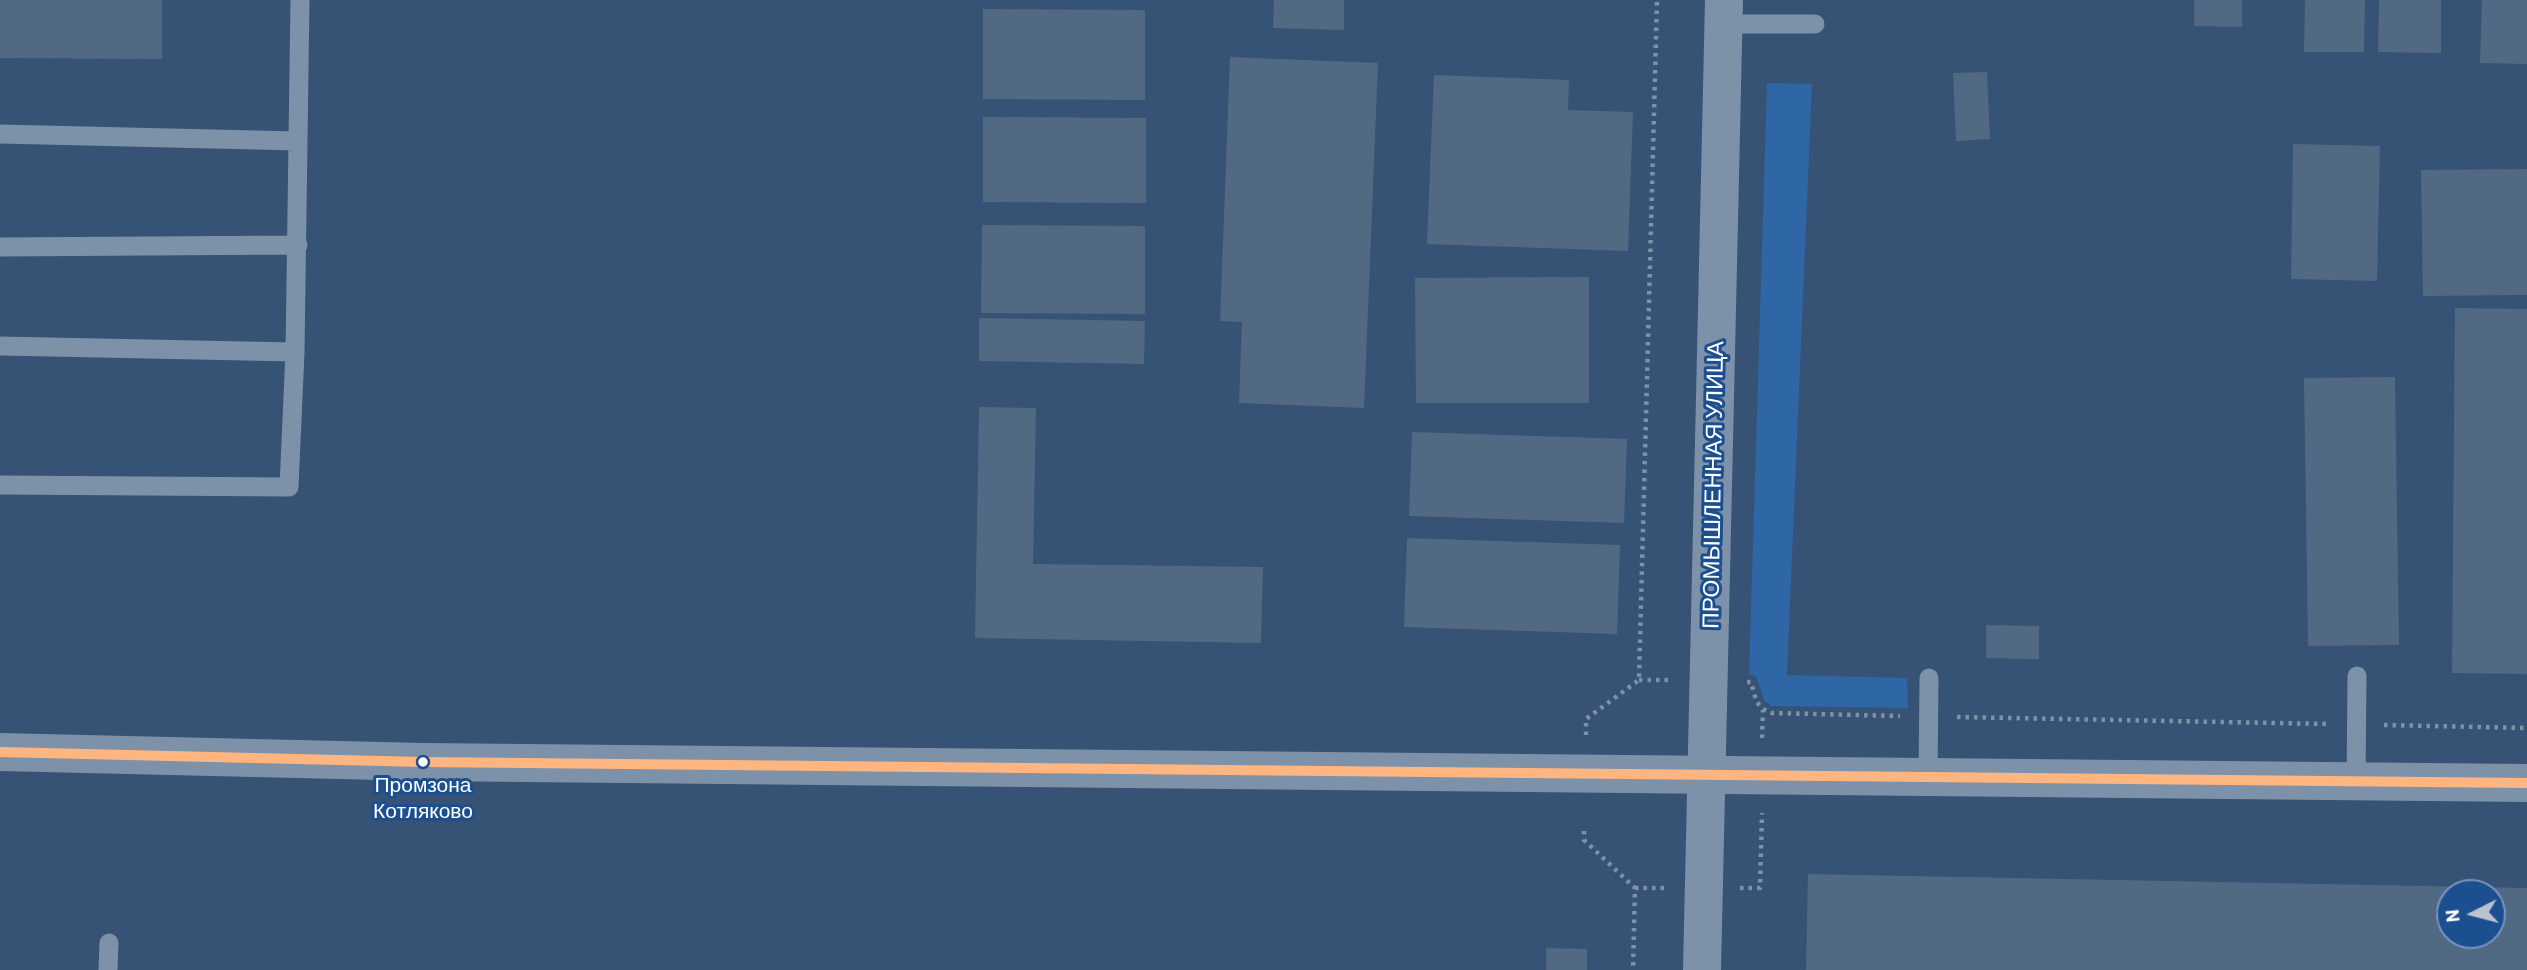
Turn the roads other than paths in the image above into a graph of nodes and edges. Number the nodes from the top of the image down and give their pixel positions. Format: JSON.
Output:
{"nodes":[{"id":1,"x":300,"y":0,"type":"edge"},
{"id":2,"x":1724,"y":12,"type":"edge"},
{"id":3,"x":1815,"y":24,"type":"dead end"},
{"id":4,"x":0,"y":134,"type":"edge"},
{"id":5,"x":298,"y":141,"type":"junction"},
{"id":6,"x":298,"y":245,"type":"junction"},
{"id":7,"x":0,"y":247,"type":"edge"},
{"id":8,"x":0,"y":346,"type":"edge"},
{"id":9,"x":295,"y":352,"type":"junction"},
{"id":10,"x":0,"y":485,"type":"edge"},
{"id":11,"x":2357,"y":676,"type":"dead end"},
{"id":12,"x":1929,"y":678,"type":"dead end"},
{"id":13,"x":0,"y":752,"type":"edge"},
{"id":14,"x":1706,"y":776,"type":"junction"},
{"id":15,"x":1928,"y":779,"type":"junction"},
{"id":16,"x":2356,"y":782,"type":"junction"},
{"id":17,"x":2527,"y":783,"type":"edge"},
{"id":18,"x":109,"y":943,"type":"dead end"},
{"id":19,"x":108,"y":970,"type":"edge"},
{"id":20,"x":1702,"y":970,"type":"edge"}],
"edges":[{"from":1,"to":5,"type":"lane"},
{"from":2,"to":3,"type":"lane"},
{"from":2,"to":14,"type":"street","name":"ПРОМЫШЛЕННАЯ УЛИЦА"},
{"from":4,"to":5,"type":"lane"},
{"from":5,"to":6,"type":"lane"},
{"from":6,"to":7,"type":"lane"},
{"from":6,"to":9,"type":"lane"},
{"from":8,"to":9,"type":"lane"},
{"from":9,"to":10,"type":"lane"},
{"from":11,"to":16,"type":"lane"},
{"from":12,"to":15,"type":"lane"},
{"from":13,"to":14,"type":"street"},
{"from":14,"to":15,"type":"street"},
{"from":14,"to":20,"type":"street","name":"ПРОМЫШЛЕННАЯ УЛИЦА"},
{"from":15,"to":16,"type":"street"},
{"from":16,"to":17,"type":"street"},
{"from":18,"to":19,"type":"lane"}]}
